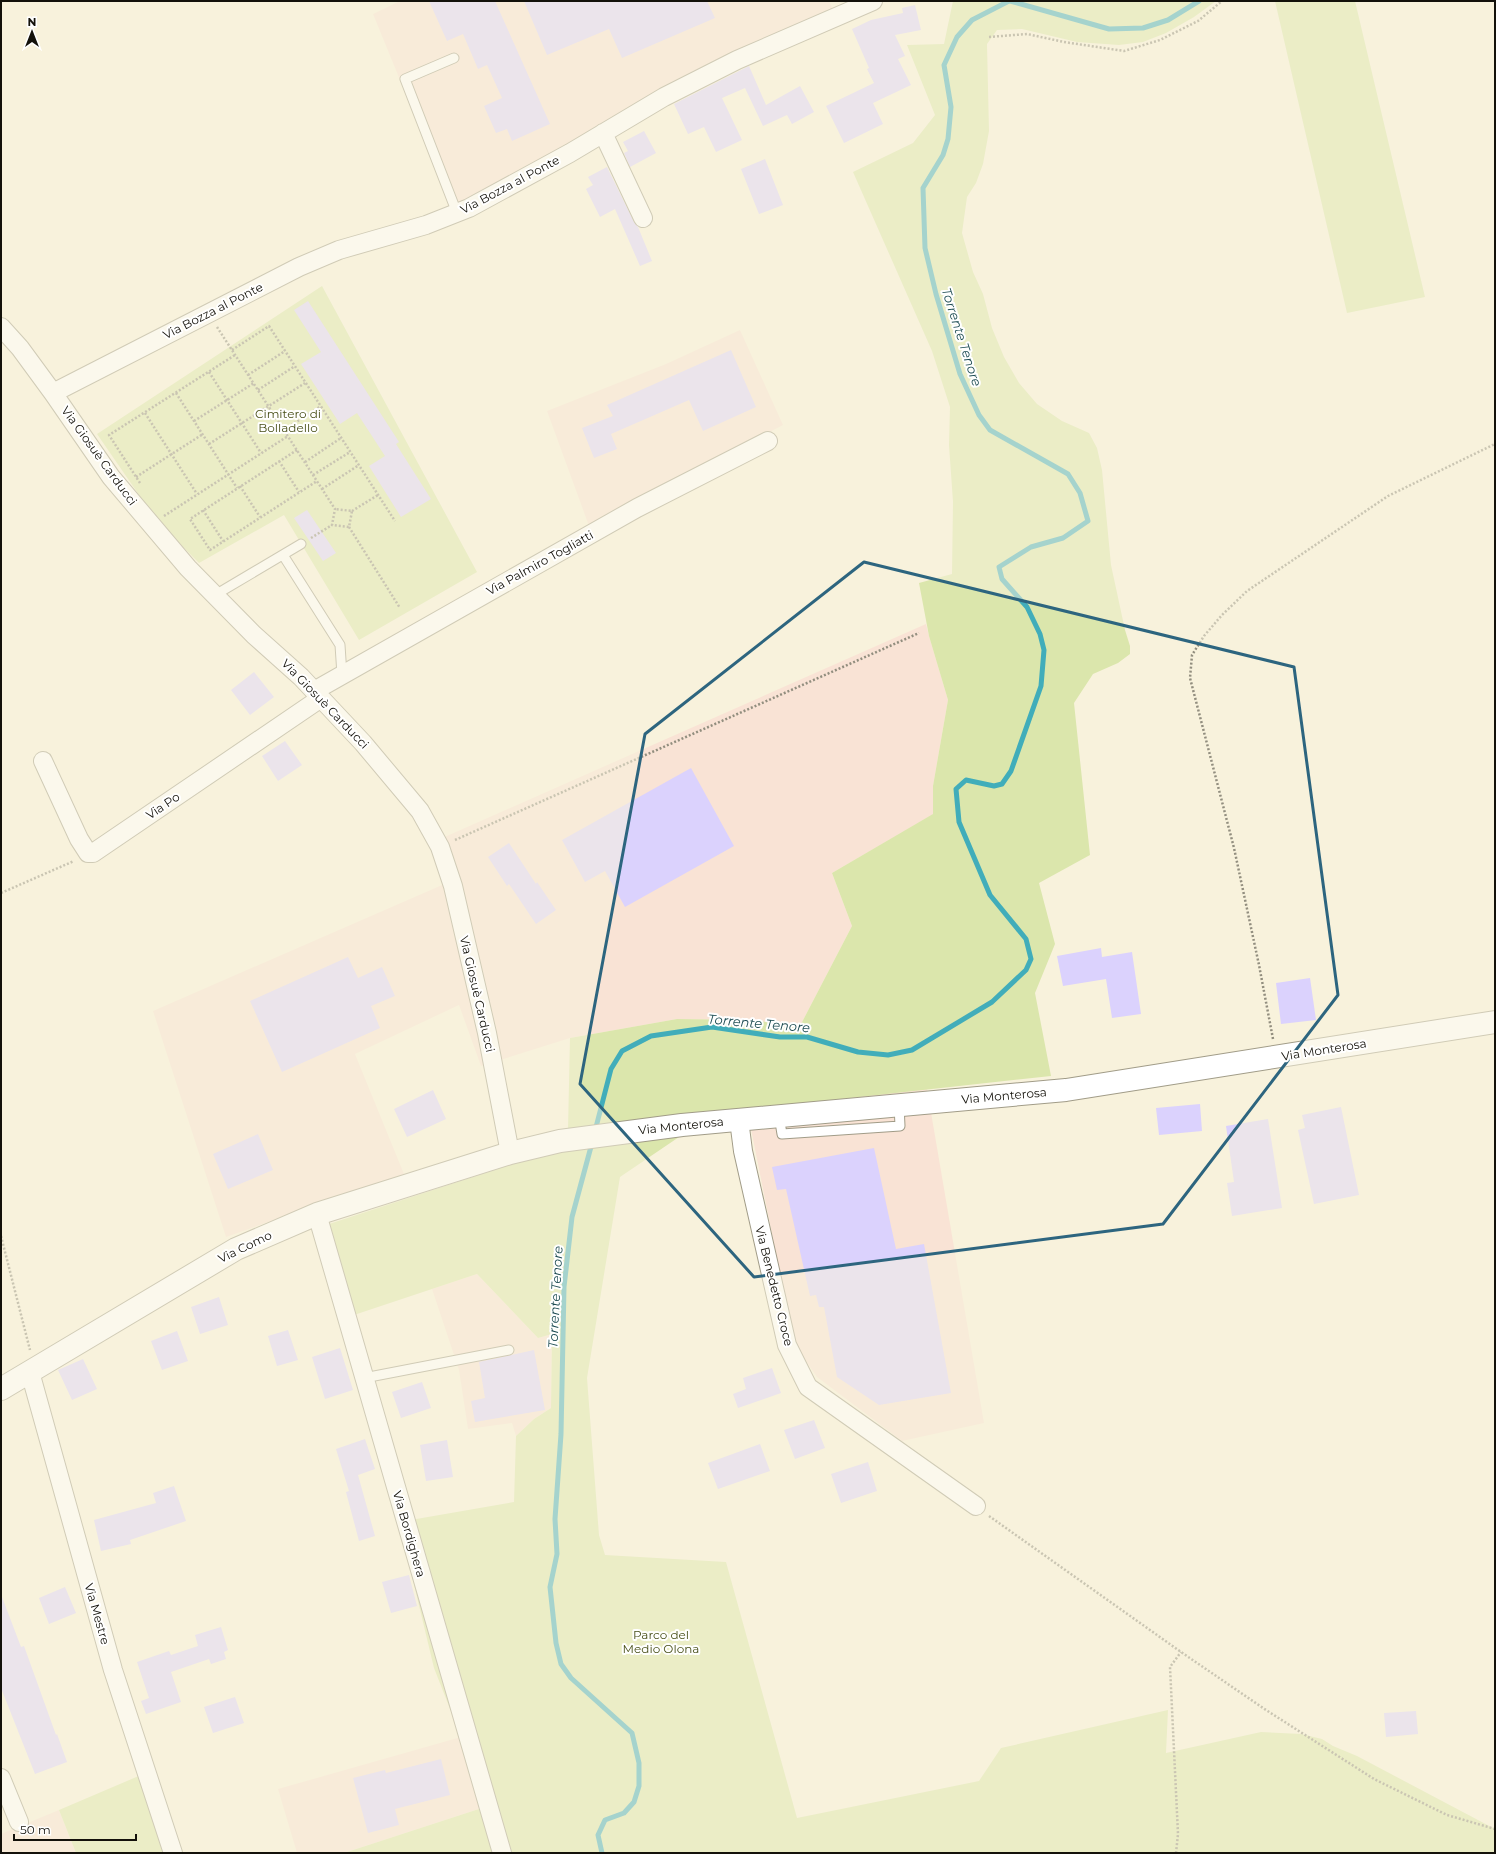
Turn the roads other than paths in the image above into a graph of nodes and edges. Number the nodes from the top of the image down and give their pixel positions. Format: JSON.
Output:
{"nodes":[{"id":1,"x":873,"y":1,"type":"edge"},
{"id":2,"x":834,"y":8,"type":"edge"},
{"id":3,"x":454,"y":58,"type":"dead end"},
{"id":4,"x":603,"y":133,"type":"junction"},
{"id":5,"x":457,"y":213,"type":"junction"},
{"id":6,"x":643,"y":218,"type":"dead end"},
{"id":7,"x":1,"y":327,"type":"edge"},
{"id":8,"x":54,"y":393,"type":"junction"},
{"id":9,"x":768,"y":441,"type":"dead end"},
{"id":10,"x":301,"y":544,"type":"road end"},
{"id":11,"x":283,"y":555,"type":"junction"},
{"id":12,"x":215,"y":595,"type":"junction"},
{"id":13,"x":342,"y":675,"type":"junction"},
{"id":14,"x":317,"y":694,"type":"junction"},
{"id":15,"x":43,"y":761,"type":"dead end"},
{"id":16,"x":1495,"y":1022,"type":"edge"},
{"id":17,"x":739,"y":1120,"type":"junction"},
{"id":18,"x":510,"y":1153,"type":"junction"},
{"id":19,"x":316,"y":1214,"type":"junction"},
{"id":20,"x":508,"y":1350,"type":"dead end"},
{"id":21,"x":32,"y":1370,"type":"junction"},
{"id":22,"x":364,"y":1378,"type":"junction"},
{"id":23,"x":1,"y":1389,"type":"edge"},
{"id":24,"x":976,"y":1506,"type":"road end"},
{"id":25,"x":1,"y":1778,"type":"edge"},
{"id":26,"x":19,"y":1822,"type":"dead end"},
{"id":27,"x":173,"y":1853,"type":"edge"},
{"id":28,"x":502,"y":1853,"type":"edge"}],
"edges":[{"from":1,"to":2,"type":"street","name":"Via Bozza al Ponte"},
{"from":2,"to":4,"type":"street","name":"Via Bozza al Ponte"},
{"from":3,"to":5,"type":"lane"},
{"from":4,"to":5,"type":"street","name":"Via Bozza al Ponte"},
{"from":4,"to":6,"type":"street"},
{"from":5,"to":8,"type":"street","name":"Via Bozza al Ponte"},
{"from":7,"to":8,"type":"street","name":"Via Giosuè Carducci"},
{"from":8,"to":12,"type":"street","name":"Via Giosuè Carducci"},
{"from":9,"to":13,"type":"street","name":"Via Palmiro Togliatti"},
{"from":10,"to":11,"type":"lane"},
{"from":11,"to":12,"type":"lane"},
{"from":11,"to":13,"type":"lane"},
{"from":12,"to":14,"type":"street","name":"Via Giosuè Carducci"},
{"from":13,"to":14,"type":"street","name":"Via Palmiro Togliatti"},
{"from":14,"to":15,"type":"street","name":"Via Po"},
{"from":14,"to":18,"type":"street","name":"Via Giosuè Carducci"},
{"from":16,"to":17,"type":"main road","name":"Via Monterosa"},
{"from":17,"to":18,"type":"main road","name":"Via Monterosa"},
{"from":17,"to":24,"type":"street","name":"Via Benedetto Croce"},
{"from":18,"to":19,"type":"main road","name":"Via Como"},
{"from":19,"to":21,"type":"main road","name":"Via Como"},
{"from":19,"to":22,"type":"street","name":"Via Bordighera"},
{"from":20,"to":22,"type":"lane"},
{"from":21,"to":23,"type":"main road","name":"Via Como"},
{"from":21,"to":27,"type":"street","name":"Via Mestre"},
{"from":22,"to":28,"type":"street","name":"Via Bordighera"},
{"from":25,"to":26,"type":"street"}]}
